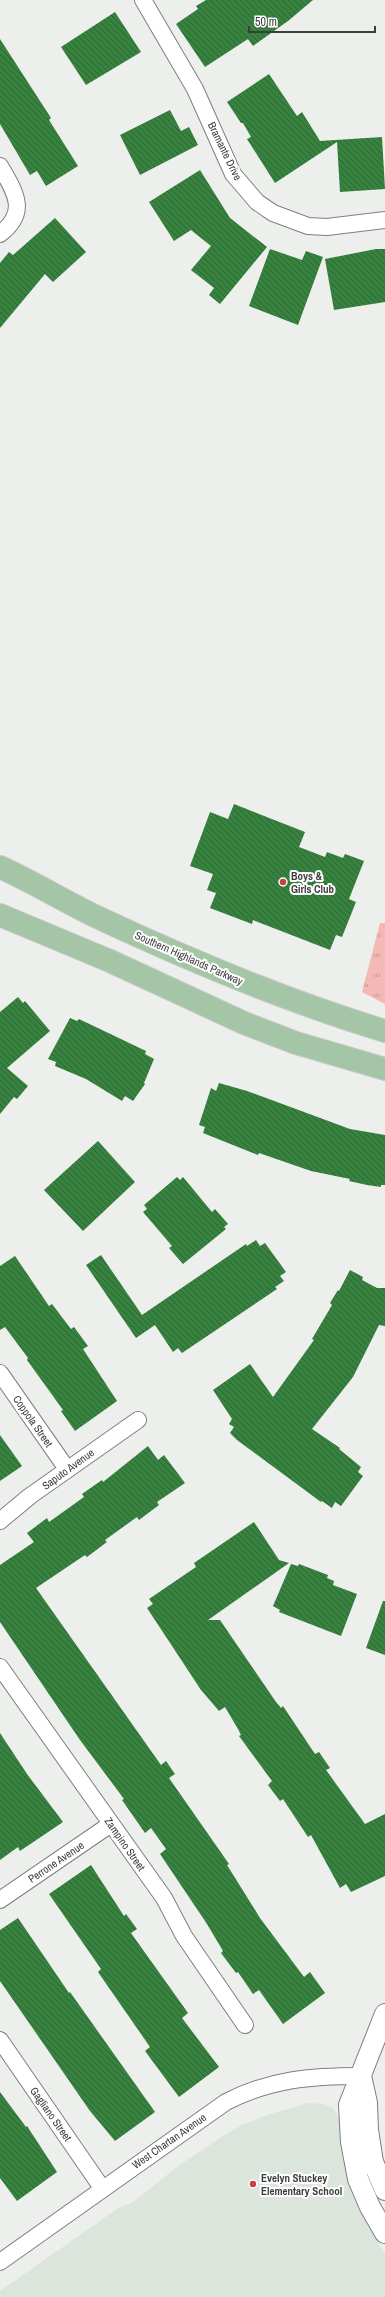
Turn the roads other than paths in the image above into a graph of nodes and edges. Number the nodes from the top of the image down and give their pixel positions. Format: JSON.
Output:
{"nodes":[{"id":1,"x":148,"y":2,"type":"edge"},
{"id":2,"x":0,"y":166,"type":"edge"},
{"id":3,"x":385,"y":220,"type":"edge"},
{"id":4,"x":0,"y":234,"type":"edge"},
{"id":5,"x":2,"y":873,"type":"edge"},
{"id":6,"x":0,"y":915,"type":"edge"},
{"id":7,"x":385,"y":1031,"type":"edge"},
{"id":8,"x":385,"y":1069,"type":"edge"},
{"id":9,"x":0,"y":1373,"type":"edge"},
{"id":10,"x":138,"y":1420,"type":"dead end"},
{"id":11,"x":67,"y":1469,"type":"junction"},
{"id":12,"x":0,"y":1521,"type":"edge"},
{"id":13,"x":0,"y":1667,"type":"edge"},
{"id":14,"x":111,"y":1824,"type":"junction"},
{"id":15,"x":0,"y":1900,"type":"edge"},
{"id":16,"x":385,"y":2014,"type":"edge"},
{"id":17,"x":245,"y":2025,"type":"dead end"},
{"id":18,"x":0,"y":2040,"type":"edge"},
{"id":19,"x":360,"y":2076,"type":"junction"},
{"id":20,"x":102,"y":2188,"type":"junction"},
{"id":21,"x":385,"y":2190,"type":"edge"},
{"id":22,"x":385,"y":2233,"type":"edge"},
{"id":23,"x":0,"y":2262,"type":"edge"}],
"edges":[{"from":1,"to":3,"type":"street","name":"Bramante Drive"},
{"from":2,"to":4,"type":"street"},
{"from":5,"to":7,"type":"main road","name":"Southern Highlands Parkway"},
{"from":6,"to":8,"type":"main road"},
{"from":9,"to":11,"type":"street","name":"Coppola Street"},
{"from":10,"to":11,"type":"street","name":"Saputo Avenue"},
{"from":11,"to":12,"type":"street","name":"Saputo Avenue"},
{"from":13,"to":14,"type":"street","name":"Zampino Street"},
{"from":14,"to":15,"type":"street","name":"Perrone Avenue"},
{"from":14,"to":17,"type":"street","name":"Zampino Street"},
{"from":16,"to":19,"type":"street"},
{"from":18,"to":20,"type":"street","name":"Gagliano Street"},
{"from":19,"to":20,"type":"street","name":"West Chartan Avenue"},
{"from":19,"to":21,"type":"street"},
{"from":19,"to":22,"type":"street"},
{"from":20,"to":23,"type":"street","name":"West Chartan Avenue"}]}
